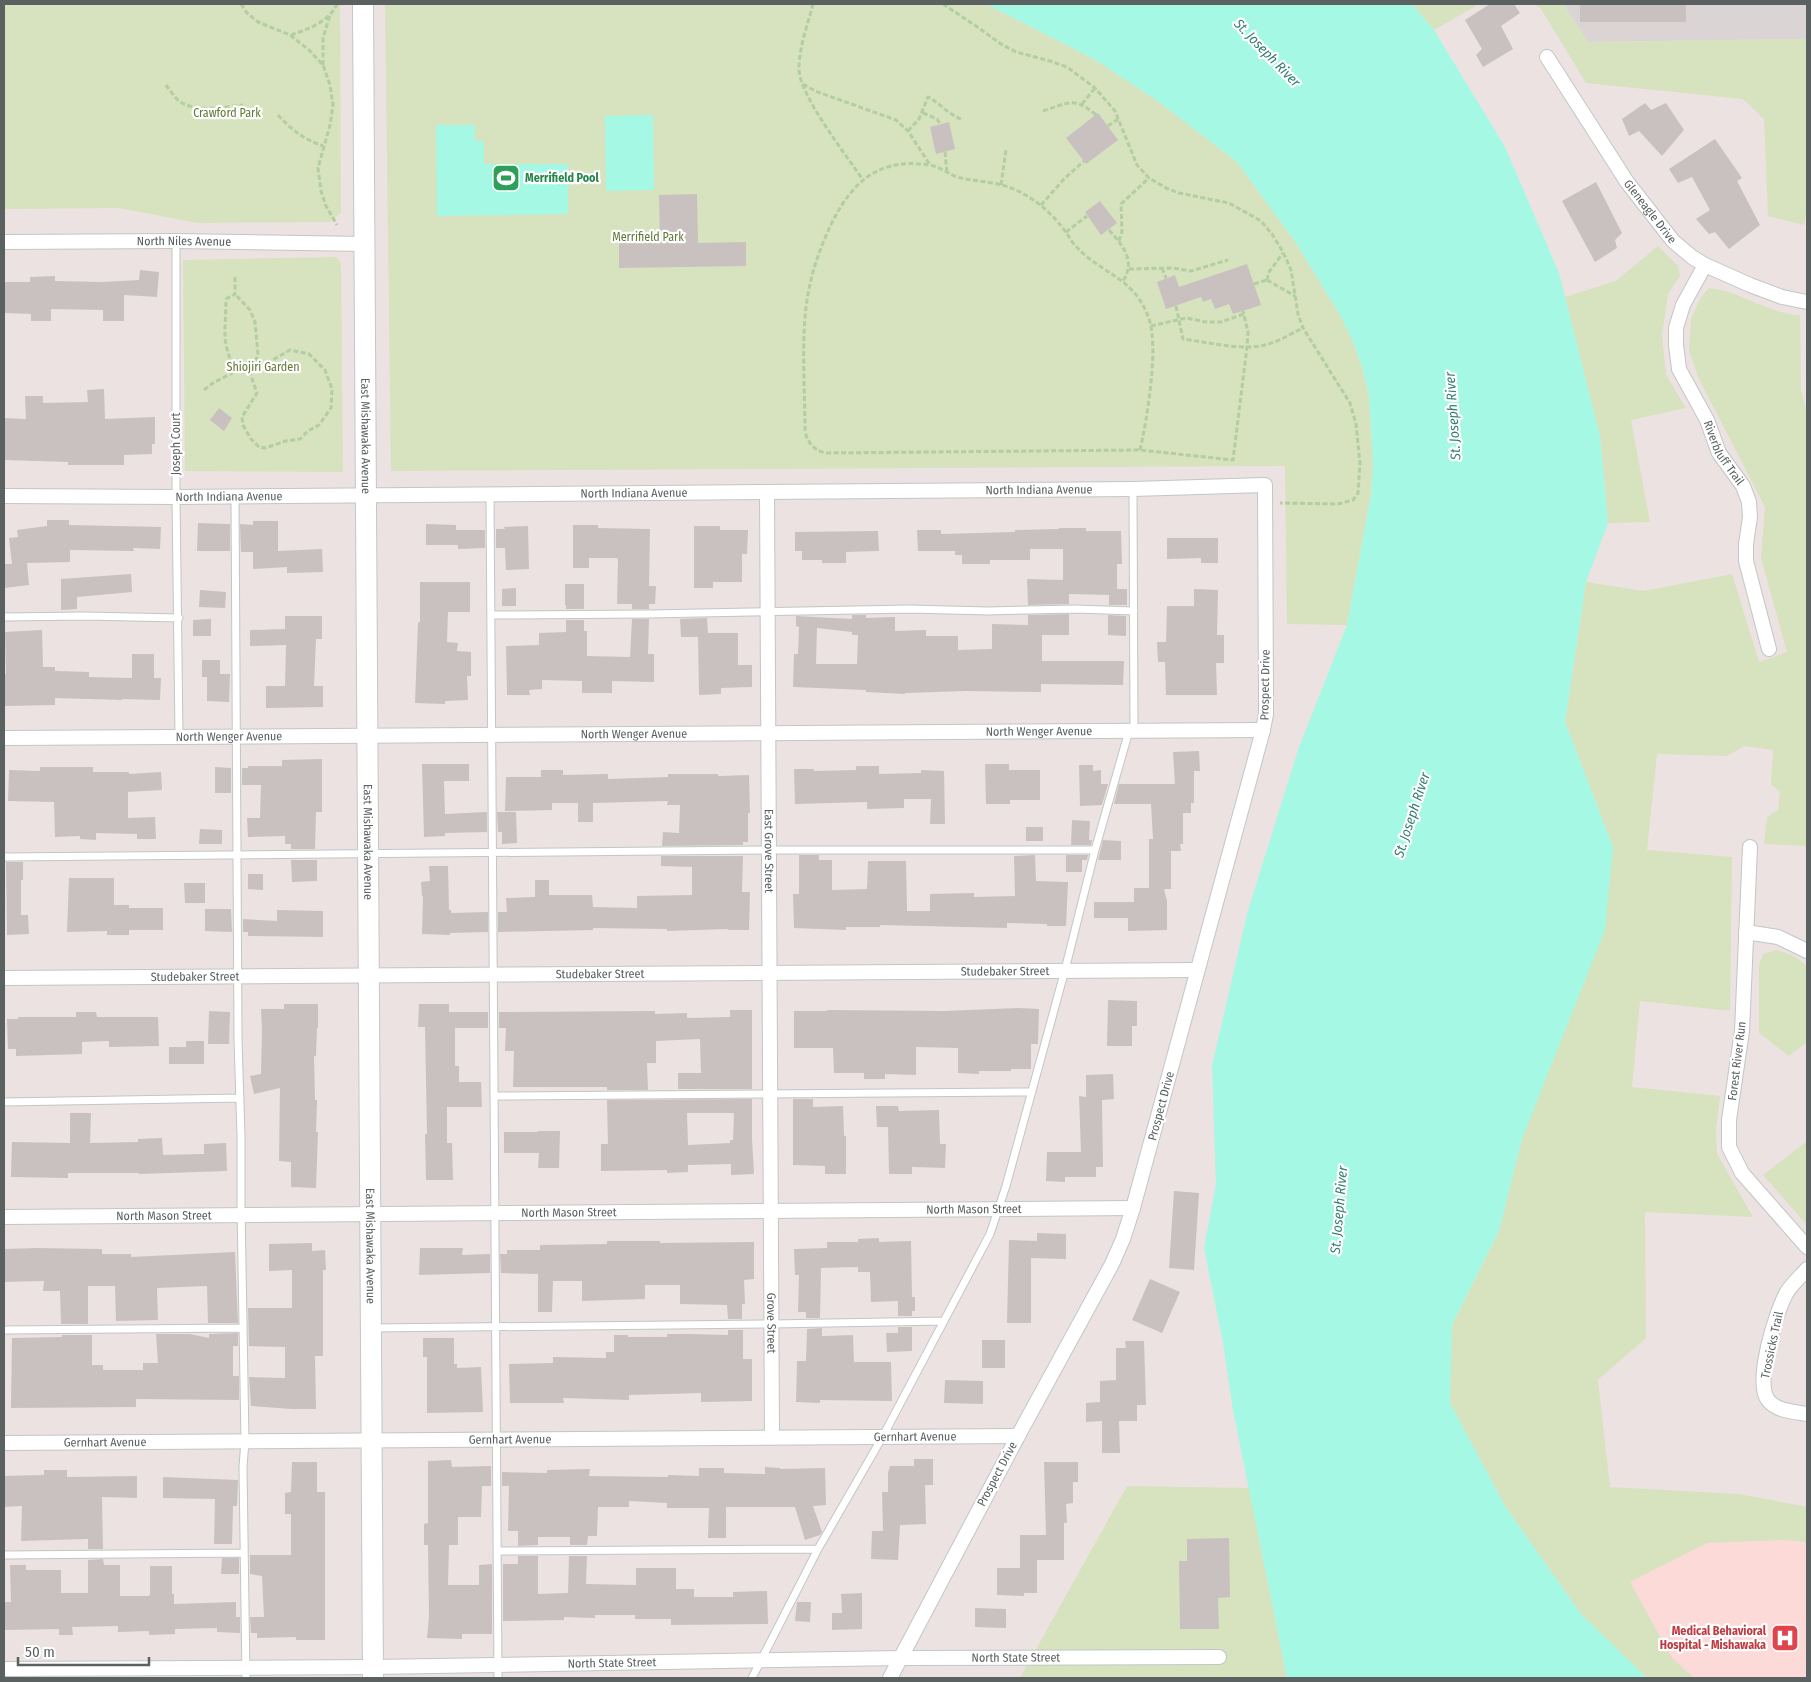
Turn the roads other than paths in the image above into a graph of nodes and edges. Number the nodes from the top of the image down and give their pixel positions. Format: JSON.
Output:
{"nodes":[{"id":1,"x":363,"y":4,"type":"edge"},
{"id":2,"x":1548,"y":57,"type":"dead end"},
{"id":3,"x":176,"y":241,"type":"junction"},
{"id":4,"x":4,"y":242,"type":"edge"},
{"id":5,"x":365,"y":244,"type":"junction"},
{"id":6,"x":1705,"y":265,"type":"junction"},
{"id":7,"x":1807,"y":302,"type":"edge"},
{"id":8,"x":1265,"y":485,"type":"joint"},
{"id":9,"x":1133,"y":488,"type":"junction"},
{"id":10,"x":767,"y":492,"type":"junction"},
{"id":11,"x":490,"y":494,"type":"junction"},
{"id":12,"x":366,"y":495,"type":"junction"},
{"id":13,"x":4,"y":496,"type":"edge"},
{"id":14,"x":235,"y":496,"type":"junction"},
{"id":15,"x":176,"y":497,"type":"junction"},
{"id":16,"x":1134,"y":611,"type":"junction"},
{"id":17,"x":768,"y":613,"type":"junction"},
{"id":18,"x":491,"y":615,"type":"junction"},
{"id":19,"x":4,"y":617,"type":"edge"},
{"id":20,"x":178,"y":618,"type":"junction"},
{"id":21,"x":1769,"y":649,"type":"dead end"},
{"id":22,"x":1263,"y":730,"type":"junction"},
{"id":23,"x":1132,"y":731,"type":"junction"},
{"id":24,"x":768,"y":733,"type":"junction"},
{"id":25,"x":492,"y":735,"type":"junction"},
{"id":26,"x":368,"y":736,"type":"junction"},
{"id":27,"x":179,"y":737,"type":"junction"},
{"id":28,"x":237,"y":737,"type":"junction"},
{"id":29,"x":4,"y":738,"type":"edge"},
{"id":30,"x":1750,"y":847,"type":"dead end"},
{"id":31,"x":769,"y":850,"type":"junction"},
{"id":32,"x":1095,"y":850,"type":"junction"},
{"id":33,"x":492,"y":853,"type":"junction"},
{"id":34,"x":238,"y":854,"type":"junction"},
{"id":35,"x":368,"y":854,"type":"junction"},
{"id":36,"x":4,"y":857,"type":"edge"},
{"id":37,"x":1746,"y":932,"type":"junction"},
{"id":38,"x":1807,"y":951,"type":"edge"},
{"id":39,"x":1065,"y":970,"type":"junction"},
{"id":40,"x":1197,"y":970,"type":"junction"},
{"id":41,"x":770,"y":972,"type":"junction"},
{"id":42,"x":493,"y":975,"type":"junction"},
{"id":43,"x":369,"y":976,"type":"junction"},
{"id":44,"x":238,"y":977,"type":"junction"},
{"id":45,"x":4,"y":978,"type":"edge"},
{"id":46,"x":1032,"y":1092,"type":"junction"},
{"id":47,"x":770,"y":1094,"type":"junction"},
{"id":48,"x":494,"y":1096,"type":"junction"},
{"id":49,"x":240,"y":1098,"type":"junction"},
{"id":50,"x":4,"y":1102,"type":"edge"},
{"id":51,"x":1000,"y":1208,"type":"junction"},
{"id":52,"x":1133,"y":1208,"type":"junction"},
{"id":53,"x":771,"y":1210,"type":"junction"},
{"id":54,"x":495,"y":1213,"type":"junction"},
{"id":55,"x":241,"y":1215,"type":"junction"},
{"id":56,"x":370,"y":1215,"type":"junction"},
{"id":57,"x":4,"y":1217,"type":"edge"},
{"id":58,"x":1807,"y":1247,"type":"edge"},
{"id":59,"x":1807,"y":1269,"type":"edge"},
{"id":60,"x":944,"y":1321,"type":"junction"},
{"id":61,"x":772,"y":1324,"type":"junction"},
{"id":62,"x":495,"y":1326,"type":"junction"},
{"id":63,"x":242,"y":1328,"type":"junction"},
{"id":64,"x":371,"y":1328,"type":"junction"},
{"id":65,"x":4,"y":1330,"type":"edge"},
{"id":66,"x":1807,"y":1414,"type":"edge"},
{"id":67,"x":772,"y":1436,"type":"junction"},
{"id":68,"x":883,"y":1436,"type":"junction"},
{"id":69,"x":1018,"y":1436,"type":"junction"},
{"id":70,"x":496,"y":1439,"type":"junction"},
{"id":71,"x":245,"y":1441,"type":"junction"},
{"id":72,"x":372,"y":1441,"type":"junction"},
{"id":73,"x":4,"y":1443,"type":"edge"},
{"id":74,"x":818,"y":1549,"type":"junction"},
{"id":75,"x":497,"y":1551,"type":"junction"},
{"id":76,"x":244,"y":1553,"type":"junction"},
{"id":77,"x":4,"y":1555,"type":"edge"},
{"id":78,"x":1219,"y":1657,"type":"dead end"},
{"id":79,"x":901,"y":1658,"type":"junction"},
{"id":80,"x":762,"y":1661,"type":"junction"},
{"id":81,"x":4,"y":1669,"type":"edge"},
{"id":82,"x":246,"y":1672,"type":"edge"},
{"id":83,"x":498,"y":1672,"type":"edge"},
{"id":84,"x":373,"y":1673,"type":"edge"},
{"id":85,"x":752,"y":1678,"type":"edge"},
{"id":86,"x":890,"y":1678,"type":"edge"}],
"edges":[{"from":1,"to":5,"type":"street","name":"East Mishawaka Avenue"},
{"from":2,"to":6,"type":"street","name":"Gleneagle Drive"},
{"from":3,"to":4,"type":"street","name":"North Niles Avenue"},
{"from":3,"to":5,"type":"street","name":"North Niles Avenue"},
{"from":3,"to":15,"type":"lane","name":"Joseph Court"},
{"from":5,"to":12,"type":"street","name":"East Mishawaka Avenue"},
{"from":6,"to":7,"type":"street","name":"Gleneagle Drive"},
{"from":6,"to":21,"type":"street","name":"Riverbluff Trail"},
{"from":8,"to":9,"type":"street","name":"North Indiana Avenue"},
{"from":8,"to":22,"type":"street","name":"Prospect Drive"},
{"from":9,"to":10,"type":"street","name":"North Indiana Avenue"},
{"from":9,"to":16,"type":"lane"},
{"from":10,"to":11,"type":"street","name":"North Indiana Avenue"},
{"from":10,"to":17,"type":"street","name":"East Grove Street"},
{"from":11,"to":12,"type":"street","name":"North Indiana Avenue"},
{"from":11,"to":18,"type":"lane"},
{"from":12,"to":14,"type":"street","name":"North Indiana Avenue"},
{"from":12,"to":26,"type":"street","name":"East Mishawaka Avenue"},
{"from":13,"to":15,"type":"street","name":"North Indiana Avenue"},
{"from":14,"to":15,"type":"street","name":"North Indiana Avenue"},
{"from":14,"to":28,"type":"lane"},
{"from":15,"to":20,"type":"lane","name":"Joseph Court"},
{"from":16,"to":17,"type":"lane"},
{"from":16,"to":23,"type":"lane"},
{"from":17,"to":18,"type":"lane"},
{"from":17,"to":24,"type":"street","name":"East Grove Street"},
{"from":18,"to":25,"type":"lane"},
{"from":19,"to":20,"type":"lane"},
{"from":20,"to":27,"type":"lane","name":"Joseph Court"},
{"from":22,"to":23,"type":"street","name":"North Wenger Avenue"},
{"from":22,"to":40,"type":"street","name":"Prospect Drive"},
{"from":23,"to":24,"type":"street","name":"North Wenger Avenue"},
{"from":23,"to":32,"type":"lane"},
{"from":24,"to":25,"type":"street","name":"North Wenger Avenue"},
{"from":24,"to":31,"type":"street","name":"East Grove Street"},
{"from":25,"to":26,"type":"street","name":"North Wenger Avenue"},
{"from":25,"to":33,"type":"lane"},
{"from":26,"to":28,"type":"street","name":"North Wenger Avenue"},
{"from":26,"to":35,"type":"street","name":"East Mishawaka Avenue"},
{"from":27,"to":28,"type":"street","name":"North Wenger Avenue"},
{"from":27,"to":29,"type":"street","name":"North Wenger Avenue"},
{"from":28,"to":34,"type":"lane"},
{"from":30,"to":37,"type":"street","name":"Forest River Run"},
{"from":31,"to":32,"type":"lane"},
{"from":31,"to":33,"type":"lane"},
{"from":31,"to":41,"type":"street","name":"East Grove Street"},
{"from":32,"to":39,"type":"lane"},
{"from":33,"to":35,"type":"lane"},
{"from":33,"to":42,"type":"lane"},
{"from":34,"to":35,"type":"lane"},
{"from":34,"to":36,"type":"lane"},
{"from":34,"to":44,"type":"lane"},
{"from":35,"to":43,"type":"street","name":"East Mishawaka Avenue"},
{"from":37,"to":38,"type":"street"},
{"from":37,"to":58,"type":"street","name":"Forest River Run"},
{"from":39,"to":40,"type":"street","name":"Studebaker Street"},
{"from":39,"to":41,"type":"street","name":"Studebaker Street"},
{"from":39,"to":46,"type":"lane"},
{"from":40,"to":52,"type":"street","name":"Prospect Drive"},
{"from":41,"to":42,"type":"street","name":"Studebaker Street"},
{"from":41,"to":47,"type":"street","name":"East Grove Street"},
{"from":42,"to":43,"type":"street","name":"Studebaker Street"},
{"from":42,"to":48,"type":"lane"},
{"from":43,"to":44,"type":"street","name":"Studebaker Street"},
{"from":43,"to":56,"type":"street","name":"East Mishawaka Avenue"},
{"from":44,"to":45,"type":"street","name":"Studebaker Street"},
{"from":44,"to":49,"type":"lane"},
{"from":46,"to":47,"type":"lane"},
{"from":46,"to":51,"type":"lane"},
{"from":47,"to":48,"type":"lane"},
{"from":47,"to":53,"type":"street","name":"East Grove Street"},
{"from":48,"to":54,"type":"lane"},
{"from":49,"to":50,"type":"lane"},
{"from":49,"to":55,"type":"lane"},
{"from":51,"to":52,"type":"street","name":"North Mason Street"},
{"from":51,"to":53,"type":"street","name":"North Mason Street"},
{"from":51,"to":60,"type":"lane"},
{"from":52,"to":69,"type":"street","name":"Prospect Drive"},
{"from":53,"to":54,"type":"street","name":"North Mason Street"},
{"from":53,"to":61,"type":"street","name":"Grove Street"},
{"from":54,"to":56,"type":"street","name":"North Mason Street"},
{"from":54,"to":62,"type":"lane"},
{"from":55,"to":56,"type":"street","name":"North Mason Street"},
{"from":55,"to":57,"type":"street","name":"North Mason Street"},
{"from":55,"to":63,"type":"lane"},
{"from":56,"to":64,"type":"street","name":"East Mishawaka Avenue"},
{"from":59,"to":66,"type":"street","name":"Trossicks Trail"},
{"from":60,"to":61,"type":"lane"},
{"from":60,"to":68,"type":"lane"},
{"from":61,"to":62,"type":"lane"},
{"from":61,"to":67,"type":"street","name":"Grove Street"},
{"from":62,"to":64,"type":"lane"},
{"from":62,"to":70,"type":"lane"},
{"from":63,"to":65,"type":"lane"},
{"from":63,"to":71,"type":"lane"},
{"from":64,"to":72,"type":"street","name":"East Mishawaka Avenue"},
{"from":67,"to":68,"type":"street","name":"Gernhart Avenue"},
{"from":67,"to":70,"type":"street","name":"Gernhart Avenue"},
{"from":68,"to":69,"type":"street","name":"Gernhart Avenue"},
{"from":68,"to":74,"type":"lane"},
{"from":69,"to":79,"type":"street","name":"Prospect Drive"},
{"from":70,"to":72,"type":"street","name":"Gernhart Avenue"},
{"from":70,"to":75,"type":"lane"},
{"from":71,"to":72,"type":"street","name":"Gernhart Avenue"},
{"from":71,"to":73,"type":"street","name":"Gernhart Avenue"},
{"from":71,"to":76,"type":"lane"},
{"from":72,"to":84,"type":"street","name":"East Mishawaka Avenue"},
{"from":74,"to":75,"type":"lane"},
{"from":74,"to":80,"type":"lane"},
{"from":75,"to":83,"type":"lane"},
{"from":76,"to":77,"type":"lane"},
{"from":76,"to":82,"type":"lane"},
{"from":78,"to":79,"type":"street","name":"North State Street"},
{"from":79,"to":80,"type":"street","name":"North State Street"},
{"from":79,"to":86,"type":"street","name":"Prospect Drive"},
{"from":80,"to":83,"type":"street","name":"North State Street"},
{"from":80,"to":85,"type":"lane"},
{"from":81,"to":82,"type":"street","name":"North State Street"},
{"from":82,"to":84,"type":"street","name":"North State Street"},
{"from":83,"to":84,"type":"street","name":"North State Street"}]}
